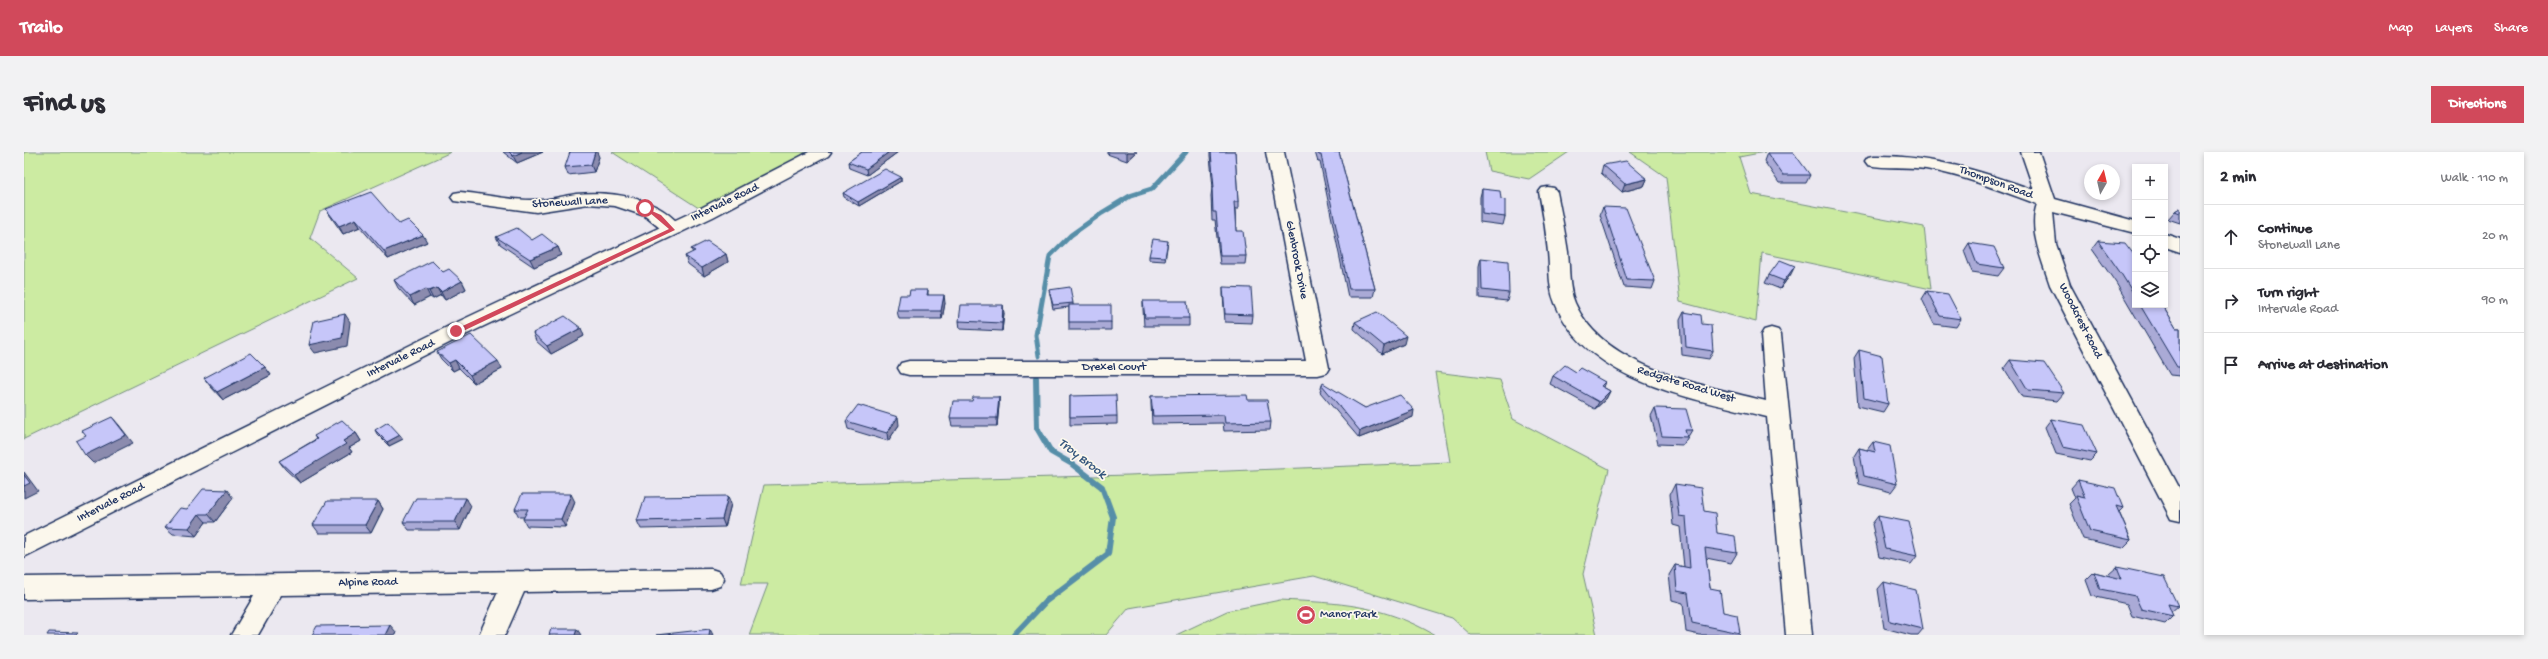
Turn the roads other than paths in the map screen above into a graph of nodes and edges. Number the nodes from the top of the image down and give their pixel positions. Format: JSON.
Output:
{"nodes":[{"id":1,"x":822,"y":152,"type":"edge"},
{"id":2,"x":1274,"y":152,"type":"edge"},
{"id":3,"x":2030,"y":152,"type":"edge"},
{"id":4,"x":1874,"y":161,"type":"dead end"},
{"id":5,"x":1548,"y":192,"type":"dead end"},
{"id":6,"x":460,"y":197,"type":"dead end"},
{"id":7,"x":2047,"y":202,"type":"junction"},
{"id":8,"x":2132,"y":226,"type":"edge"},
{"id":9,"x":673,"y":229,"type":"junction"},
{"id":10,"x":2168,"y":241,"type":"edge"},
{"id":11,"x":2180,"y":246,"type":"edge"},
{"id":12,"x":1771,"y":335,"type":"dead end"},
{"id":13,"x":909,"y":368,"type":"dead end"},
{"id":14,"x":1318,"y":368,"type":"joint"},
{"id":15,"x":1779,"y":412,"type":"junction"},
{"id":16,"x":2180,"y":512,"type":"edge"},
{"id":17,"x":24,"y":547,"type":"edge"},
{"id":18,"x":711,"y":579,"type":"dead end"},
{"id":19,"x":515,"y":582,"type":"junction"},
{"id":20,"x":274,"y":584,"type":"junction"},
{"id":21,"x":25,"y":588,"type":"edge"},
{"id":22,"x":244,"y":635,"type":"edge"},
{"id":23,"x":492,"y":635,"type":"edge"},
{"id":24,"x":1799,"y":635,"type":"edge"}],
"edges":[{"from":1,"to":9,"type":"street","name":"Intervale Road"},
{"from":2,"to":14,"type":"street","name":"Glenbrook Drive"},
{"from":3,"to":7,"type":"street"},
{"from":4,"to":7,"type":"street","name":"Thompson Road"},
{"from":5,"to":15,"type":"street","name":"Redgate Road West"},
{"from":6,"to":9,"type":"street","name":"Stonewall Lane"},
{"from":7,"to":8,"type":"street"},
{"from":7,"to":16,"type":"street","name":"Woodcrest Road"},
{"from":9,"to":17,"type":"street","name":"Intervale Road"},
{"from":10,"to":11,"type":"street"},
{"from":12,"to":15,"type":"street"},
{"from":13,"to":14,"type":"street","name":"Drexel Court"},
{"from":15,"to":24,"type":"street"},
{"from":18,"to":19,"type":"street","name":"Alpine Road"},
{"from":19,"to":20,"type":"street","name":"Alpine Road"},
{"from":19,"to":23,"type":"street"},
{"from":20,"to":21,"type":"street","name":"Alpine Road"},
{"from":20,"to":22,"type":"street"}]}
